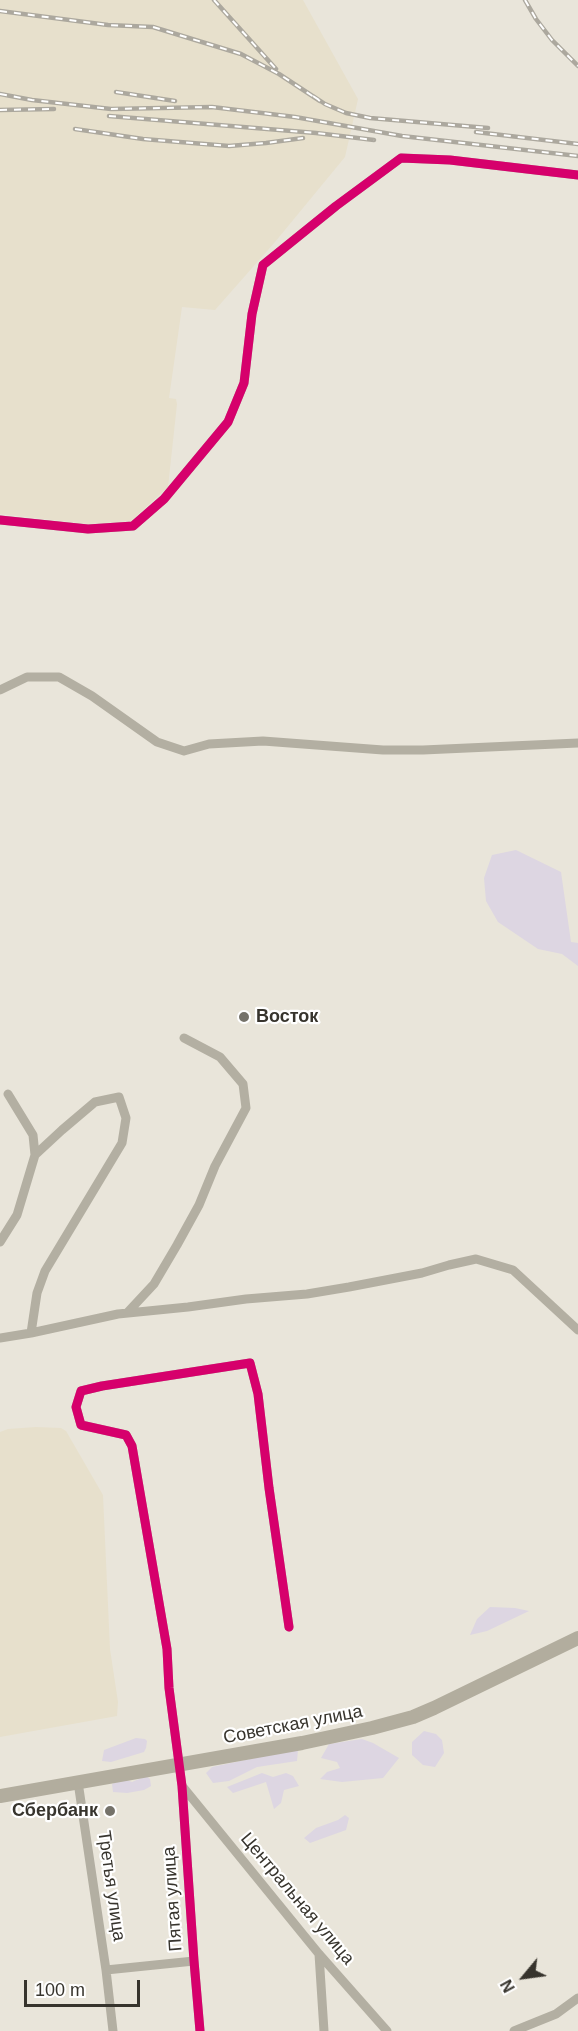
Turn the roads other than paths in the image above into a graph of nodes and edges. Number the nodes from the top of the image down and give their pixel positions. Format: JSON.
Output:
{"nodes":[{"id":1,"x":578,"y":175,"type":"edge"},
{"id":2,"x":0,"y":520,"type":"edge"},
{"id":3,"x":0,"y":690,"type":"edge"},
{"id":4,"x":578,"y":743,"type":"edge"},
{"id":5,"x":184,"y":1038,"type":"dead end"},
{"id":6,"x":8,"y":1094,"type":"dead end"},
{"id":7,"x":35,"y":1155,"type":"junction"},
{"id":8,"x":0,"y":1242,"type":"edge"},
{"id":9,"x":127,"y":1313,"type":"junction"},
{"id":10,"x":578,"y":1330,"type":"edge"},
{"id":11,"x":31,"y":1333,"type":"junction"},
{"id":12,"x":0,"y":1338,"type":"edge"},
{"id":13,"x":289,"y":1627,"type":"dead end"},
{"id":14,"x":578,"y":1638,"type":"edge"},
{"id":15,"x":180,"y":1766,"type":"junction"},
{"id":16,"x":78,"y":1782,"type":"junction"},
{"id":17,"x":182,"y":1786,"type":"junction"},
{"id":18,"x":0,"y":1796,"type":"edge"},
{"id":19,"x":319,"y":1954,"type":"junction"},
{"id":20,"x":194,"y":1961,"type":"junction"},
{"id":21,"x":106,"y":1970,"type":"junction"},
{"id":22,"x":578,"y":1998,"type":"edge"},
{"id":23,"x":112,"y":2031,"type":"edge"},
{"id":24,"x":200,"y":2031,"type":"edge"},
{"id":25,"x":324,"y":2031,"type":"edge"},
{"id":26,"x":387,"y":2031,"type":"edge"},
{"id":27,"x":514,"y":2031,"type":"edge"}],
"edges":[{"from":1,"to":2,"type":"street"},
{"from":3,"to":4,"type":"street"},
{"from":5,"to":9,"type":"street"},
{"from":6,"to":7,"type":"street"},
{"from":7,"to":8,"type":"street"},
{"from":7,"to":11,"type":"street"},
{"from":9,"to":10,"type":"street"},
{"from":9,"to":11,"type":"street"},
{"from":11,"to":12,"type":"street"},
{"from":13,"to":15,"type":"street","name":"Пятая улица"},
{"from":14,"to":15,"type":"main road","name":"Советская улица"},
{"from":15,"to":16,"type":"main road","name":"Советская улица"},
{"from":15,"to":17,"type":"street","name":"Пятая улица"},
{"from":16,"to":18,"type":"main road","name":"Советская улица"},
{"from":16,"to":21,"type":"street","name":"Третья улица"},
{"from":17,"to":19,"type":"street","name":"Центральная улица"},
{"from":17,"to":20,"type":"street","name":"Пятая улица"},
{"from":19,"to":25,"type":"street"},
{"from":19,"to":26,"type":"street","name":"Центральная улица"},
{"from":20,"to":21,"type":"street"},
{"from":20,"to":24,"type":"street","name":"Пятая улица"},
{"from":21,"to":23,"type":"street","name":"Третья улица"},
{"from":22,"to":27,"type":"street"}]}
